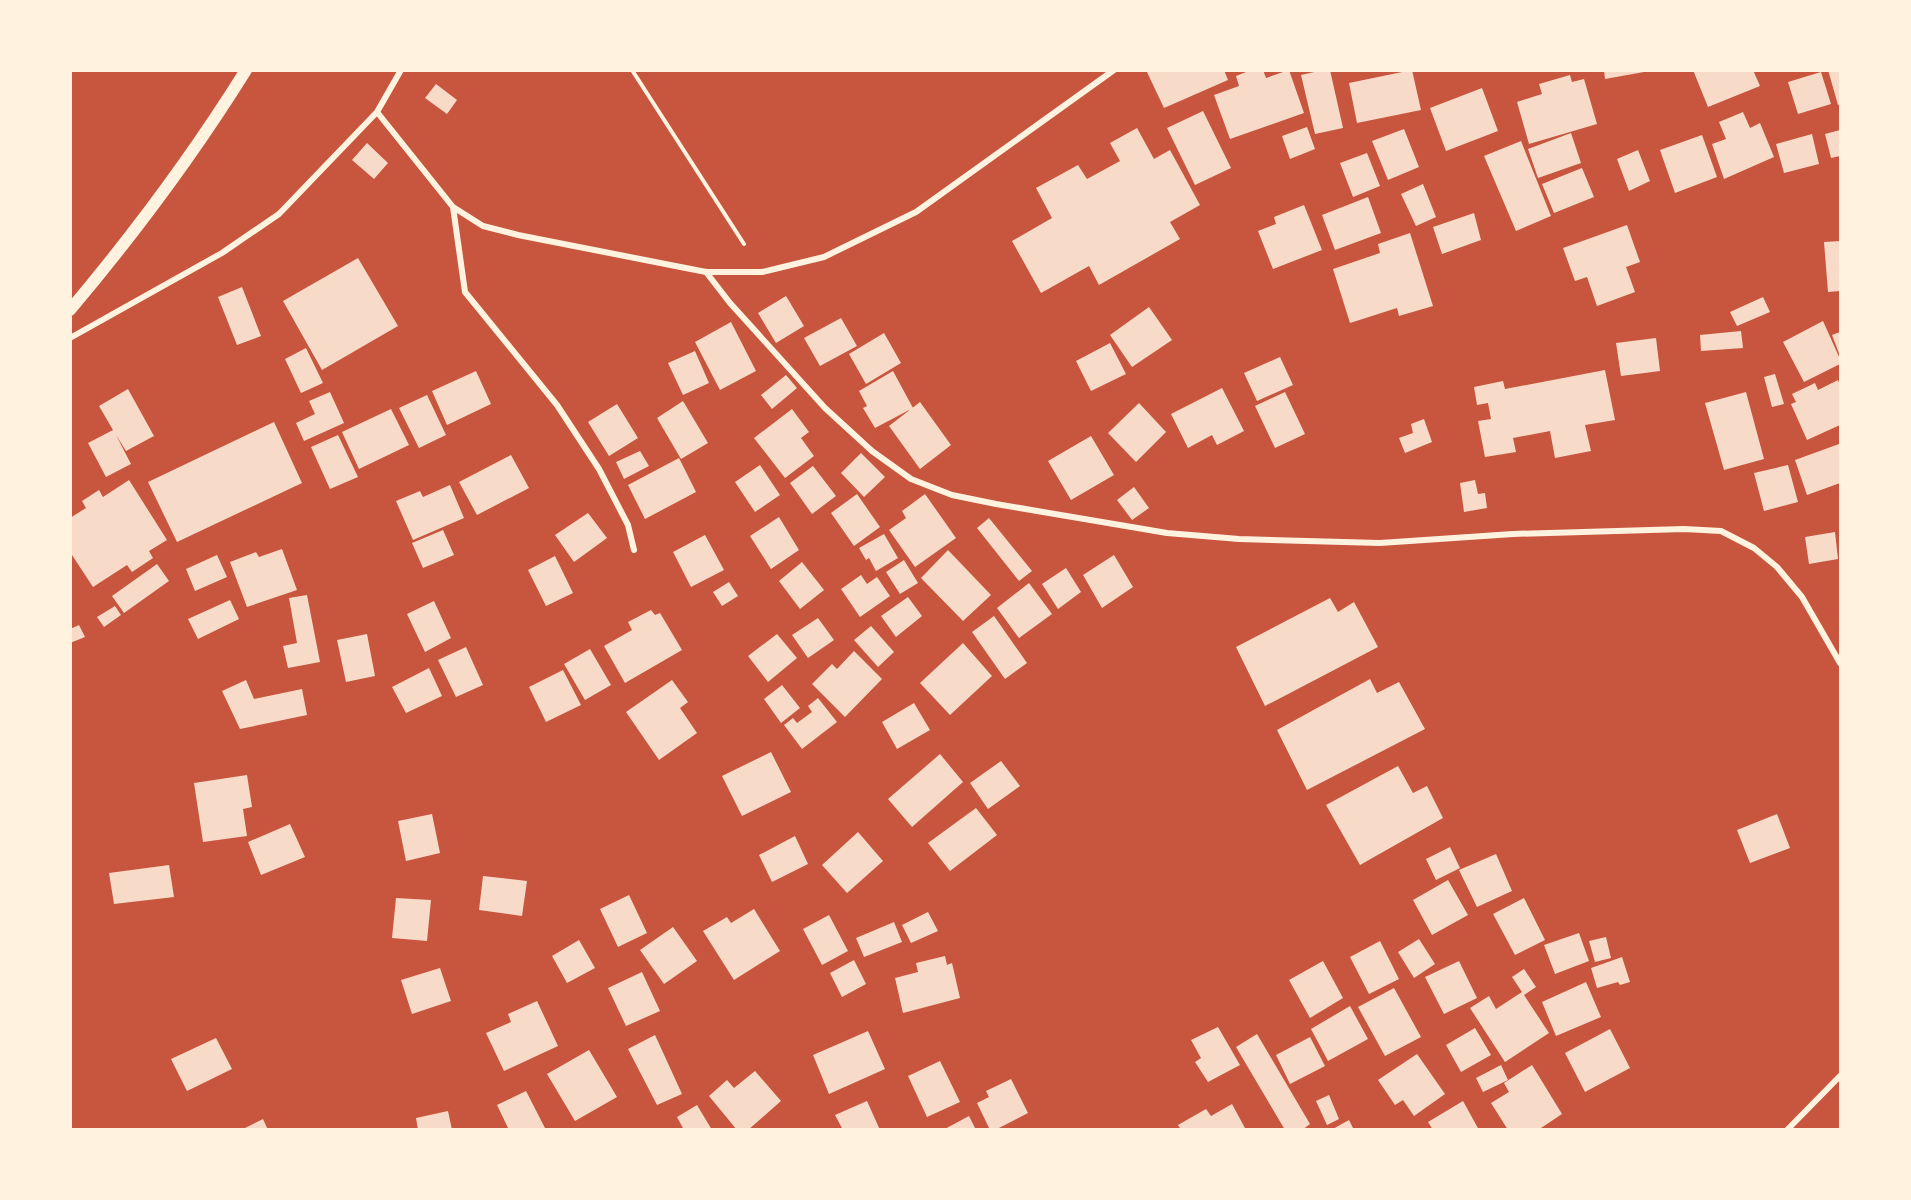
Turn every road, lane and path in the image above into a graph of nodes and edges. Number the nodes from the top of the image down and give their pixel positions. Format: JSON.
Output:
{"nodes":[{"id":1,"x":246,"y":70,"type":"edge"},
{"id":2,"x":401,"y":70,"type":"edge"},
{"id":3,"x":632,"y":70,"type":"edge"},
{"id":4,"x":1114,"y":70,"type":"edge"},
{"id":5,"x":377,"y":112,"type":"junction"},
{"id":6,"x":453,"y":207,"type":"junction"},
{"id":7,"x":706,"y":272,"type":"junction"},
{"id":8,"x":762,"y":272,"type":"junction"},
{"id":9,"x":70,"y":310,"type":"edge"},
{"id":10,"x":70,"y":338,"type":"edge"},
{"id":11,"x":634,"y":550,"type":"dead end"},
{"id":12,"x":1840,"y":663,"type":"edge"},
{"id":13,"x":1840,"y":1076,"type":"edge"},
{"id":14,"x":1787,"y":1130,"type":"edge"}],
"edges":[{"from":1,"to":9,"type":"main road"},
{"from":2,"to":5,"type":"street"},
{"from":3,"to":8,"type":"path"},
{"from":4,"to":8,"type":"street"},
{"from":5,"to":6,"type":"street"},
{"from":5,"to":10,"type":"street"},
{"from":6,"to":7,"type":"street"},
{"from":6,"to":11,"type":"street"},
{"from":7,"to":8,"type":"street"},
{"from":7,"to":12,"type":"street"},
{"from":13,"to":14,"type":"street"}]}
